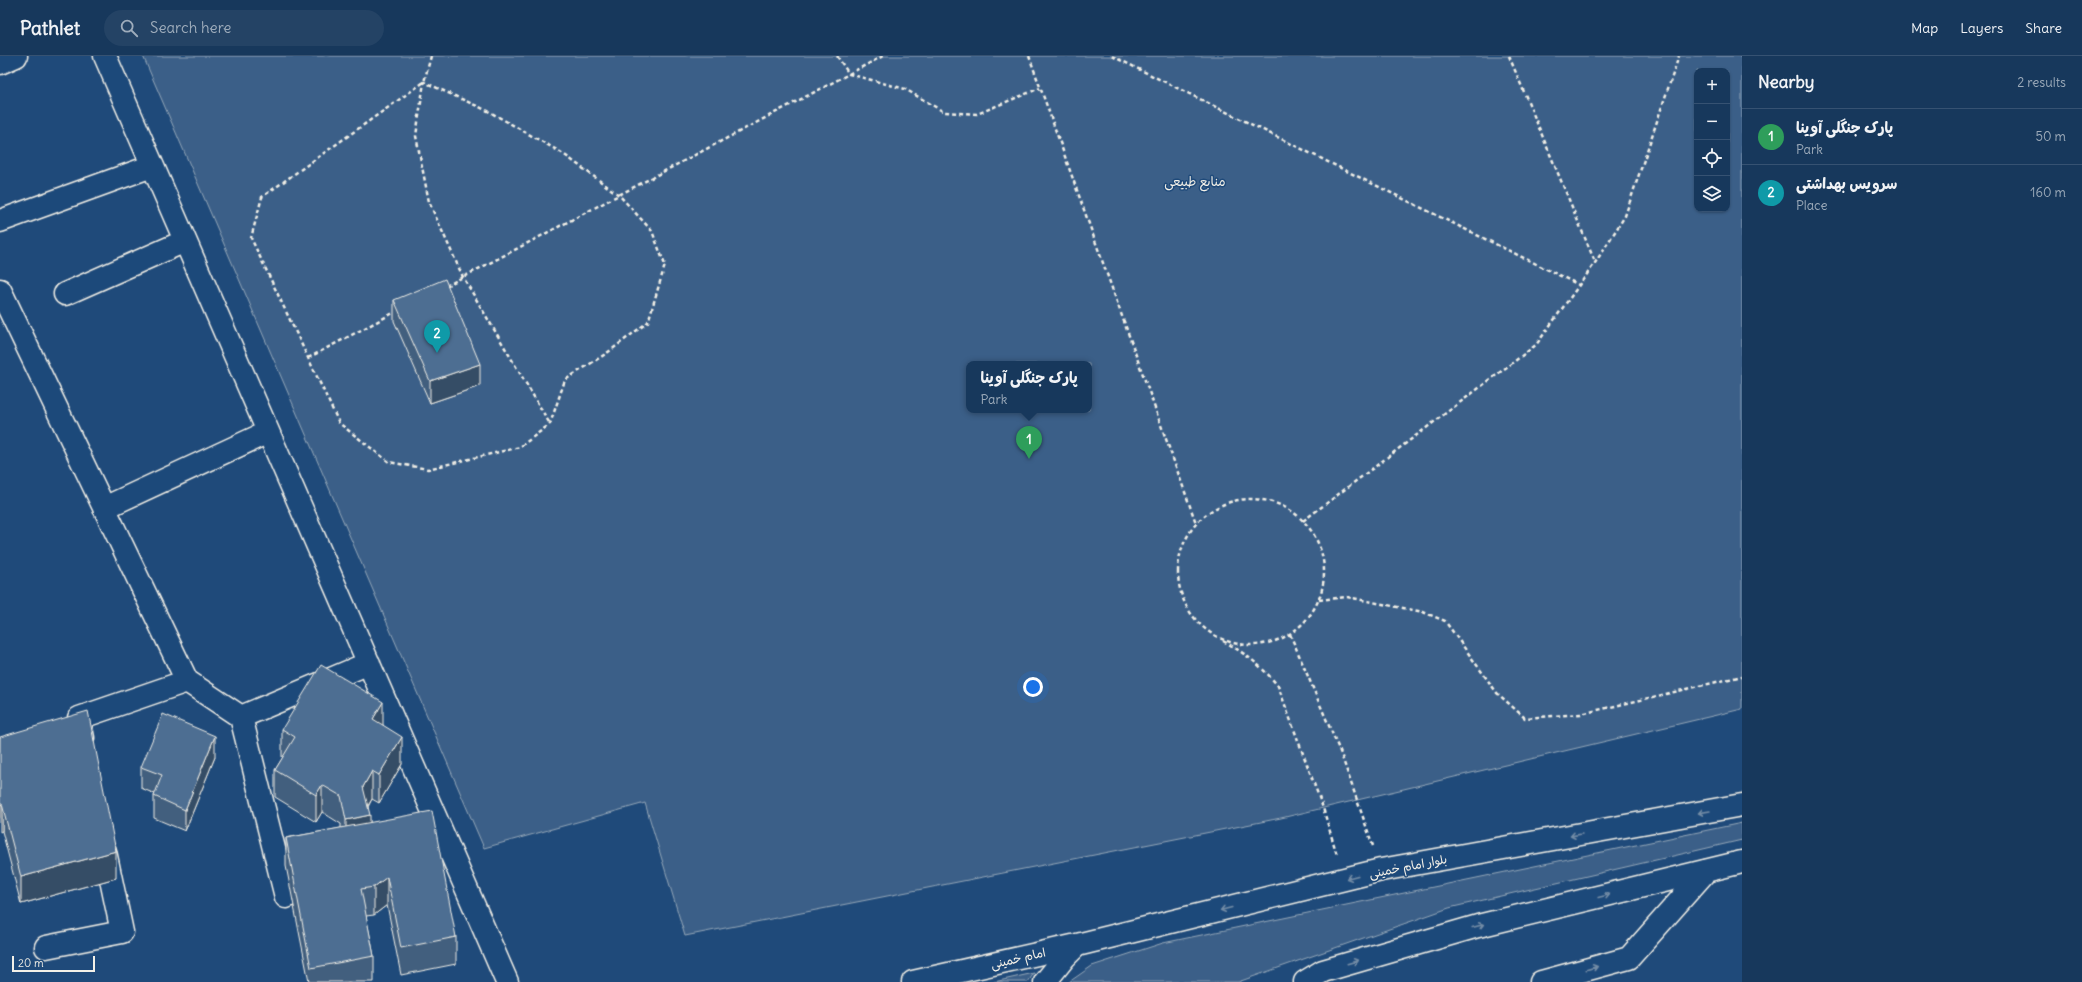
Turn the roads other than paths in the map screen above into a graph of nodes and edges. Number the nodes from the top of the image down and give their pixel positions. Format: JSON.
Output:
{"nodes":[{"id":1,"x":16,"y":56,"type":"edge"},
{"id":2,"x":105,"y":56,"type":"edge"},
{"id":3,"x":0,"y":63,"type":"edge"},
{"id":4,"x":152,"y":166,"type":"junction"},
{"id":5,"x":0,"y":220,"type":"edge"},
{"id":6,"x":185,"y":241,"type":"junction"},
{"id":7,"x":0,"y":290,"type":"edge"},
{"id":8,"x":65,"y":294,"type":"dead end"},
{"id":9,"x":268,"y":432,"type":"junction"},
{"id":10,"x":104,"y":508,"type":"junction"},
{"id":11,"x":370,"y":663,"type":"junction"},
{"id":12,"x":187,"y":681,"type":"junction"},
{"id":13,"x":240,"y":717,"type":"junction"},
{"id":14,"x":87,"y":756,"type":"edge"},
{"id":15,"x":1742,"y":805,"type":"edge"},
{"id":16,"x":102,"y":832,"type":"edge"},
{"id":17,"x":1742,"y":862,"type":"edge"},
{"id":18,"x":1706,"y":871,"type":"junction"},
{"id":19,"x":286,"y":897,"type":"dead end"},
{"id":20,"x":1077,"y":945,"type":"junction"},
{"id":21,"x":46,"y":947,"type":"dead end"},
{"id":22,"x":1323,"y":971,"type":"junction"},
{"id":23,"x":507,"y":982,"type":"edge"},
{"id":24,"x":913,"y":982,"type":"edge"},
{"id":25,"x":1045,"y":982,"type":"edge"},
{"id":26,"x":1291,"y":982,"type":"edge"},
{"id":27,"x":1305,"y":982,"type":"edge"},
{"id":28,"x":1541,"y":982,"type":"edge"}],
"edges":[{"from":1,"to":3,"type":"street"},
{"from":2,"to":4,"type":"street"},
{"from":4,"to":5,"type":"street"},
{"from":4,"to":6,"type":"street"},
{"from":6,"to":8,"type":"street"},
{"from":6,"to":9,"type":"street"},
{"from":7,"to":10,"type":"street"},
{"from":9,"to":10,"type":"street"},
{"from":9,"to":11,"type":"street"},
{"from":10,"to":12,"type":"street"},
{"from":11,"to":13,"type":"street"},
{"from":11,"to":23,"type":"street"},
{"from":12,"to":13,"type":"street"},
{"from":12,"to":14,"type":"street"},
{"from":13,"to":19,"type":"street"},
{"from":15,"to":20,"type":"street","name":"بلوار امام خمینی","one_way":true},
{"from":16,"to":21,"type":"street"},
{"from":17,"to":18,"type":"street"},
{"from":22,"to":18,"type":"street","one_way":true},
{"from":28,"to":18,"type":"street","one_way":true},
{"from":20,"to":24,"type":"street","name":"امام خمینی"},
{"from":20,"to":25,"type":"street"},
{"from":22,"to":26,"type":"street"},
{"from":22,"to":27,"type":"street"}]}
